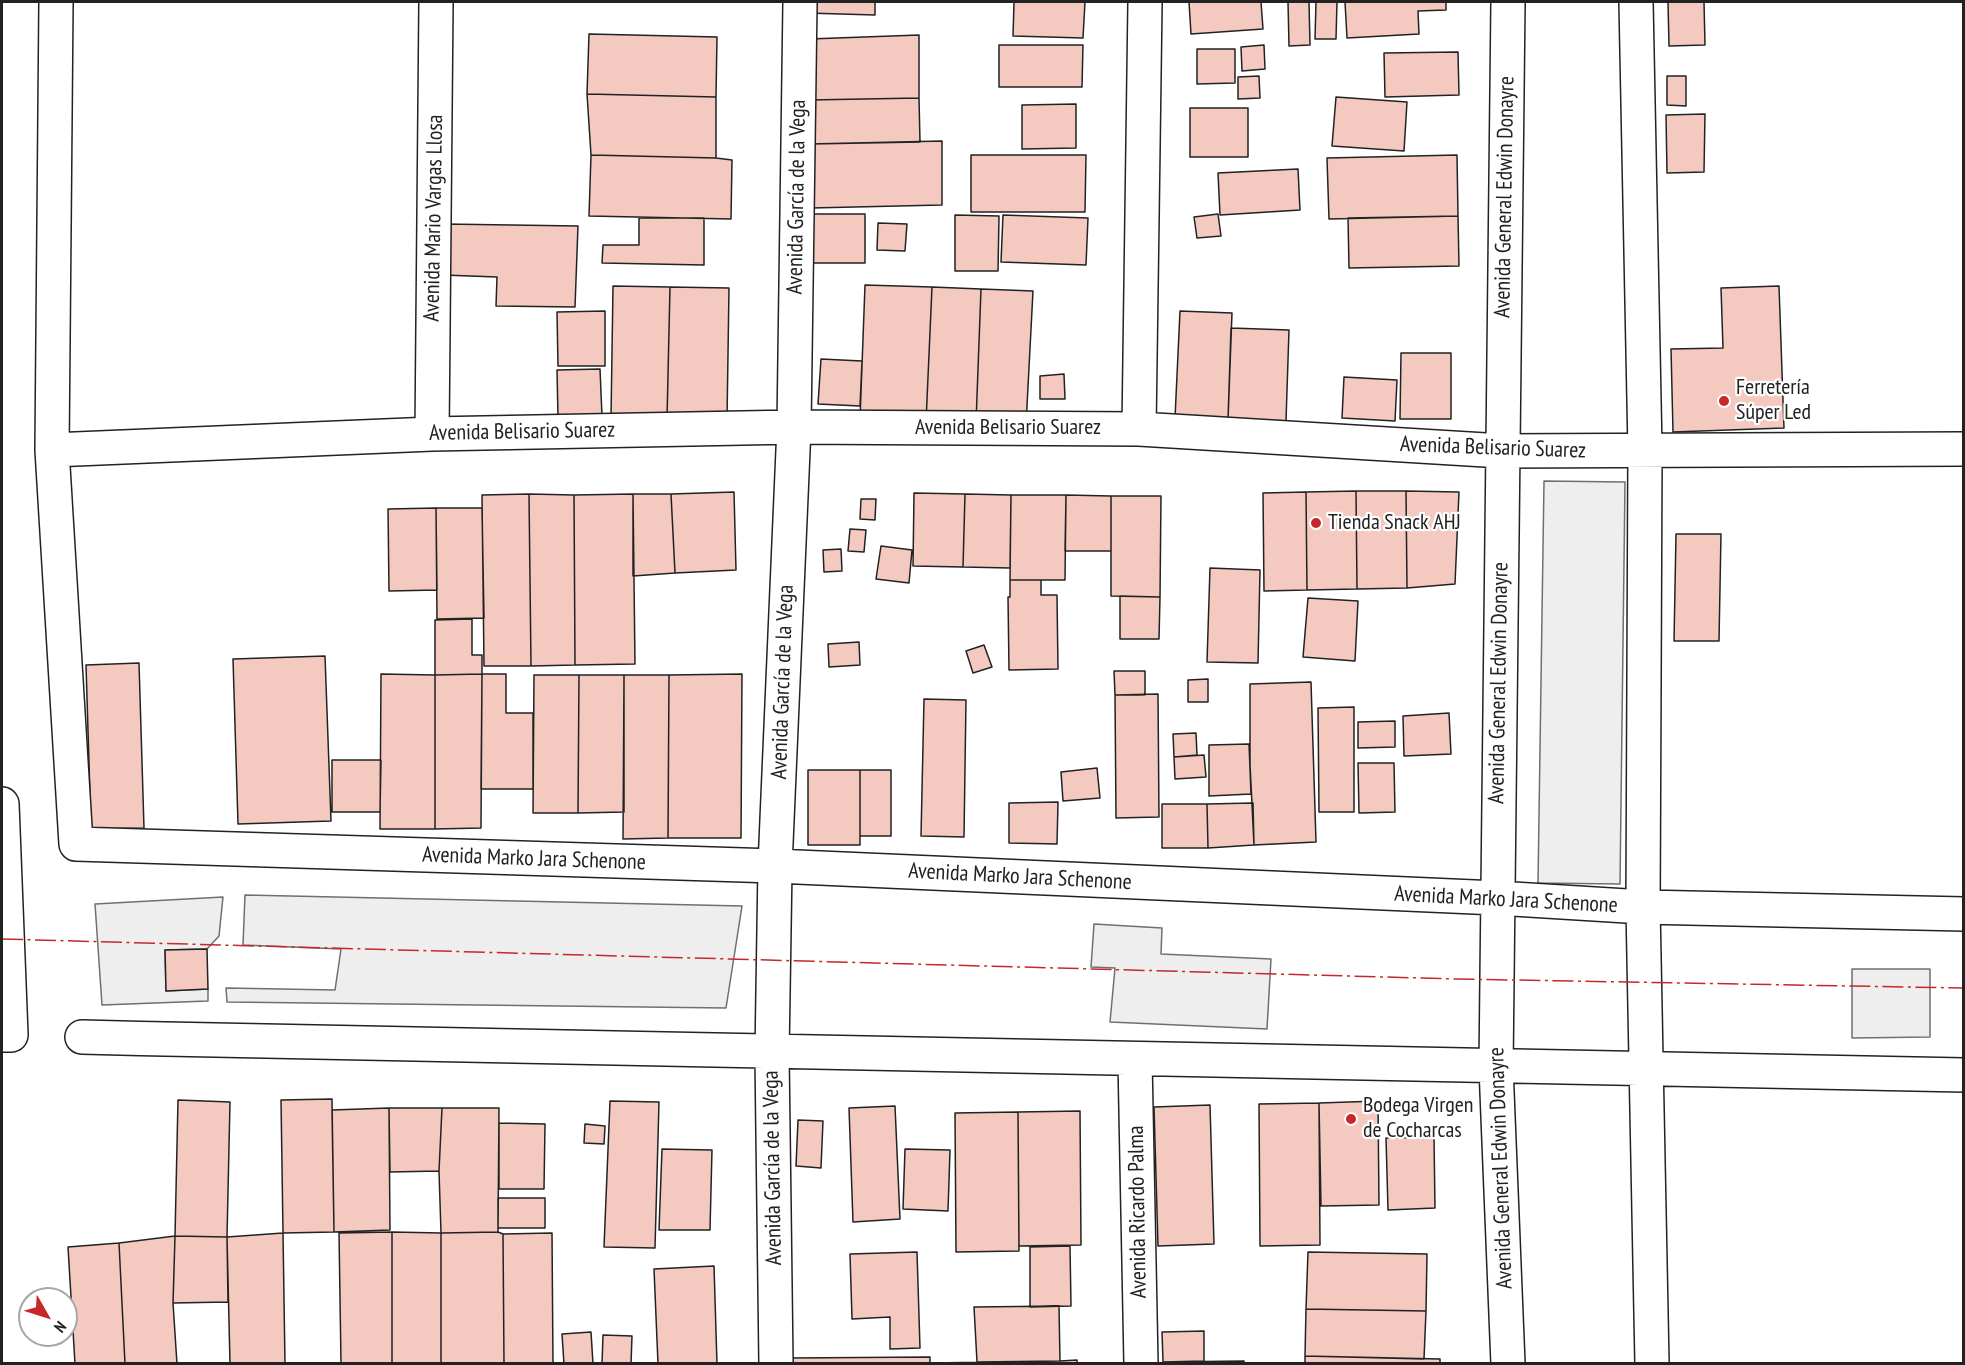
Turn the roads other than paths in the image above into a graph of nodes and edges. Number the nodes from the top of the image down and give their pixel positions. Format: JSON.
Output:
{"nodes":[{"id":1,"x":56,"y":2,"type":"edge"},
{"id":2,"x":436,"y":2,"type":"edge"},
{"id":3,"x":800,"y":2,"type":"edge"},
{"id":4,"x":1146,"y":2,"type":"edge"},
{"id":5,"x":1508,"y":2,"type":"edge"},
{"id":6,"x":1636,"y":2,"type":"edge"},
{"id":7,"x":794,"y":427,"type":"junction"},
{"id":8,"x":1139,"y":429,"type":"junction"},
{"id":9,"x":432,"y":434,"type":"junction"},
{"id":10,"x":1964,"y":449,"type":"edge"},
{"id":11,"x":52,"y":450,"type":"junction"},
{"id":12,"x":1645,"y":450,"type":"junction"},
{"id":13,"x":1502,"y":451,"type":"junction"},
{"id":14,"x":2,"y":804,"type":"edge"},
{"id":15,"x":775,"y":866,"type":"junction"},
{"id":16,"x":1497,"y":898,"type":"junction"},
{"id":17,"x":1643,"y":907,"type":"junction"},
{"id":18,"x":1964,"y":914,"type":"edge"},
{"id":19,"x":6,"y":1035,"type":"edge"},
{"id":20,"x":82,"y":1037,"type":"dead end"},
{"id":21,"x":772,"y":1055,"type":"junction"},
{"id":22,"x":1135,"y":1060,"type":"junction"},
{"id":23,"x":1496,"y":1067,"type":"junction"},
{"id":24,"x":1645,"y":1071,"type":"junction"},
{"id":25,"x":1964,"y":1075,"type":"edge"},
{"id":26,"x":776,"y":1364,"type":"edge"},
{"id":27,"x":1141,"y":1364,"type":"edge"},
{"id":28,"x":1508,"y":1364,"type":"edge"},
{"id":29,"x":1652,"y":1364,"type":"edge"}],
"edges":[{"from":1,"to":11,"type":"street"},
{"from":2,"to":9,"type":"street","name":"Avenida Mario Vargas Llosa"},
{"from":3,"to":7,"type":"street","name":"Avenida García de la Vega"},
{"from":4,"to":8,"type":"street"},
{"from":5,"to":13,"type":"street","name":"Avenida General Edwin Donayre"},
{"from":6,"to":12,"type":"street"},
{"from":7,"to":8,"type":"street","name":"Avenida Belisario Suarez"},
{"from":7,"to":9,"type":"street","name":"Avenida Belisario Suarez"},
{"from":7,"to":15,"type":"street","name":"Avenida García de la Vega"},
{"from":8,"to":13,"type":"street","name":"Avenida Belisario Suarez"},
{"from":9,"to":11,"type":"street","name":"Avenida Belisario Suarez"},
{"from":10,"to":12,"type":"street","name":"Avenida Belisario Suarez"},
{"from":11,"to":15,"type":"street","name":"Avenida Marko Jara Schenone"},
{"from":12,"to":13,"type":"street","name":"Avenida Belisario Suarez"},
{"from":12,"to":17,"type":"street"},
{"from":13,"to":16,"type":"street","name":"Avenida General Edwin Donayre"},
{"from":14,"to":19,"type":"street"},
{"from":15,"to":16,"type":"street","name":"Avenida Marko Jara Schenone"},
{"from":15,"to":21,"type":"street","name":"Avenida García de la Vega"},
{"from":16,"to":17,"type":"street","name":"Avenida Marko Jara Schenone"},
{"from":16,"to":23,"type":"street","name":"Avenida General Edwin Donayre"},
{"from":17,"to":18,"type":"street","name":"Avenida Marko Jara Schenone"},
{"from":17,"to":24,"type":"street"},
{"from":20,"to":21,"type":"street"},
{"from":21,"to":22,"type":"street"},
{"from":21,"to":26,"type":"street","name":"Avenida García de la Vega"},
{"from":22,"to":23,"type":"street"},
{"from":22,"to":27,"type":"street","name":"Avenida Ricardo Palma"},
{"from":23,"to":24,"type":"street"},
{"from":23,"to":28,"type":"street","name":"Avenida General Edwin Donayre"},
{"from":24,"to":25,"type":"street"},
{"from":24,"to":29,"type":"street"}]}
